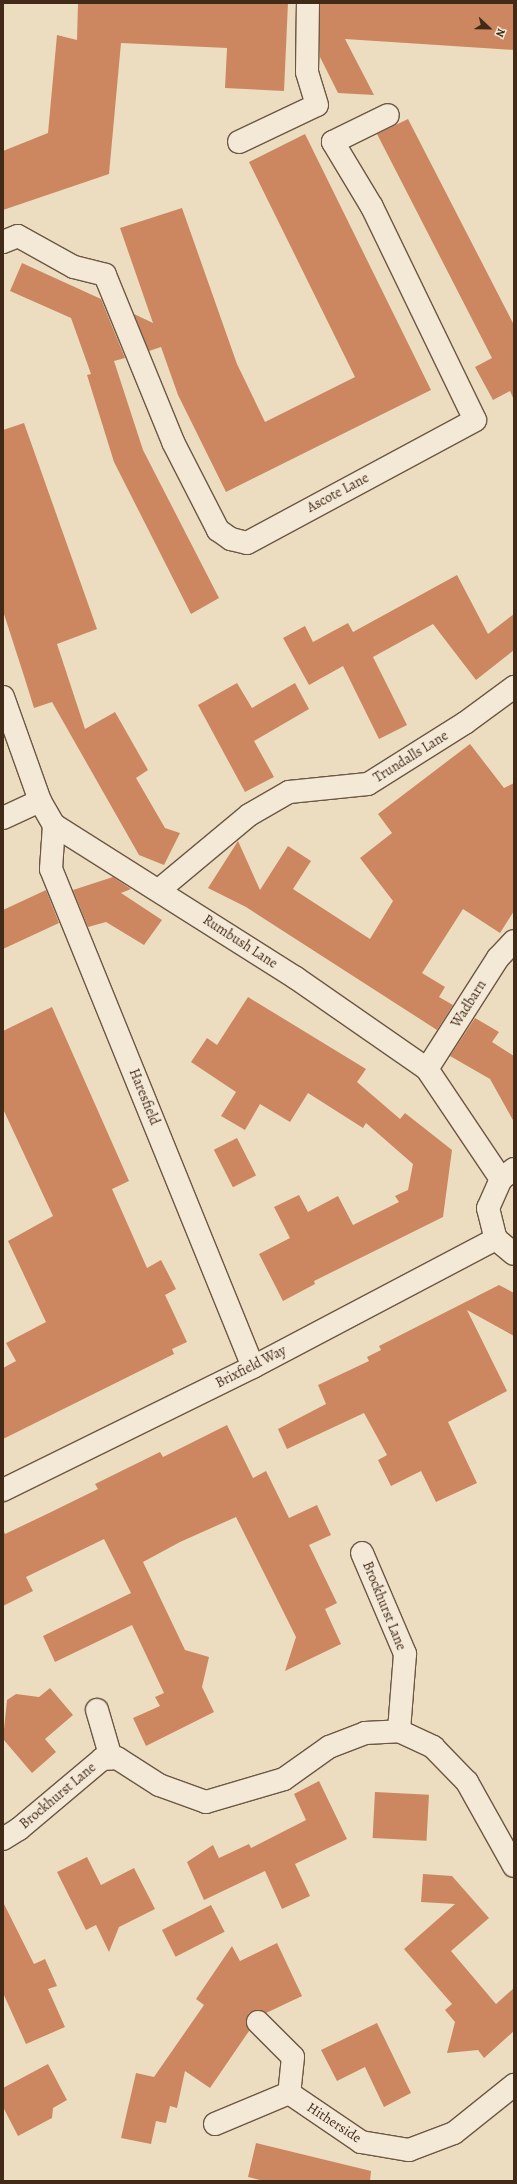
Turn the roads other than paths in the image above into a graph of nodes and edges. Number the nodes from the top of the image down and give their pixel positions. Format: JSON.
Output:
{"nodes":[{"id":1,"x":308,"y":3,"type":"edge"},
{"id":2,"x":388,"y":115,"type":"dead end"},
{"id":3,"x":239,"y":142,"type":"dead end"},
{"id":4,"x":3,"y":242,"type":"edge"},
{"id":5,"x":514,"y":687,"type":"edge"},
{"id":6,"x":3,"y":698,"type":"edge"},
{"id":7,"x":40,"y":801,"type":"junction"},
{"id":8,"x":3,"y":818,"type":"edge"},
{"id":9,"x":54,"y":825,"type":"junction"},
{"id":10,"x":159,"y":890,"type":"junction"},
{"id":11,"x":514,"y":941,"type":"edge"},
{"id":12,"x":427,"y":1069,"type":"junction"},
{"id":13,"x":507,"y":1174,"type":"edge"},
{"id":14,"x":496,"y":1239,"type":"junction"},
{"id":15,"x":514,"y":1254,"type":"edge"},
{"id":16,"x":252,"y":1367,"type":"junction"},
{"id":17,"x":3,"y":1490,"type":"edge"},
{"id":18,"x":362,"y":1553,"type":"dead end"},
{"id":19,"x":97,"y":1710,"type":"dead end"},
{"id":20,"x":399,"y":1731,"type":"junction"},
{"id":21,"x":111,"y":1758,"type":"junction"},
{"id":22,"x":3,"y":1839,"type":"edge"},
{"id":23,"x":514,"y":1866,"type":"edge"},
{"id":24,"x":258,"y":2022,"type":"dead end"},
{"id":25,"x":514,"y":2085,"type":"edge"},
{"id":26,"x":289,"y":2093,"type":"junction"},
{"id":27,"x":215,"y":2124,"type":"dead end"}],
"edges":[{"from":1,"to":3,"type":"street"},
{"from":2,"to":4,"type":"street","name":"Ascote Lane"},
{"from":5,"to":10,"type":"street","name":"Trundalls Lane"},
{"from":6,"to":7,"type":"street","name":"Rumbush Lane"},
{"from":7,"to":8,"type":"street"},
{"from":7,"to":9,"type":"street","name":"Rumbush Lane"},
{"from":9,"to":10,"type":"street","name":"Rumbush Lane"},
{"from":9,"to":16,"type":"street","name":"Haresfield"},
{"from":10,"to":12,"type":"street","name":"Rumbush Lane"},
{"from":11,"to":12,"type":"street","name":"Wadbarn"},
{"from":12,"to":13,"type":"street","name":"Rumbush Lane"},
{"from":13,"to":14,"type":"street"},
{"from":14,"to":15,"type":"street"},
{"from":14,"to":16,"type":"street","name":"Brixfield Way"},
{"from":16,"to":17,"type":"street","name":"Brixfield Way"},
{"from":18,"to":20,"type":"street","name":"Brockhurst Lane"},
{"from":19,"to":21,"type":"street"},
{"from":20,"to":21,"type":"street","name":"Brockhurst Lane"},
{"from":20,"to":23,"type":"street","name":"Brockhurst Lane"},
{"from":21,"to":22,"type":"street","name":"Brockhurst Lane"},
{"from":24,"to":26,"type":"street"},
{"from":25,"to":26,"type":"street","name":"Hitherside"},
{"from":26,"to":27,"type":"street"}]}
